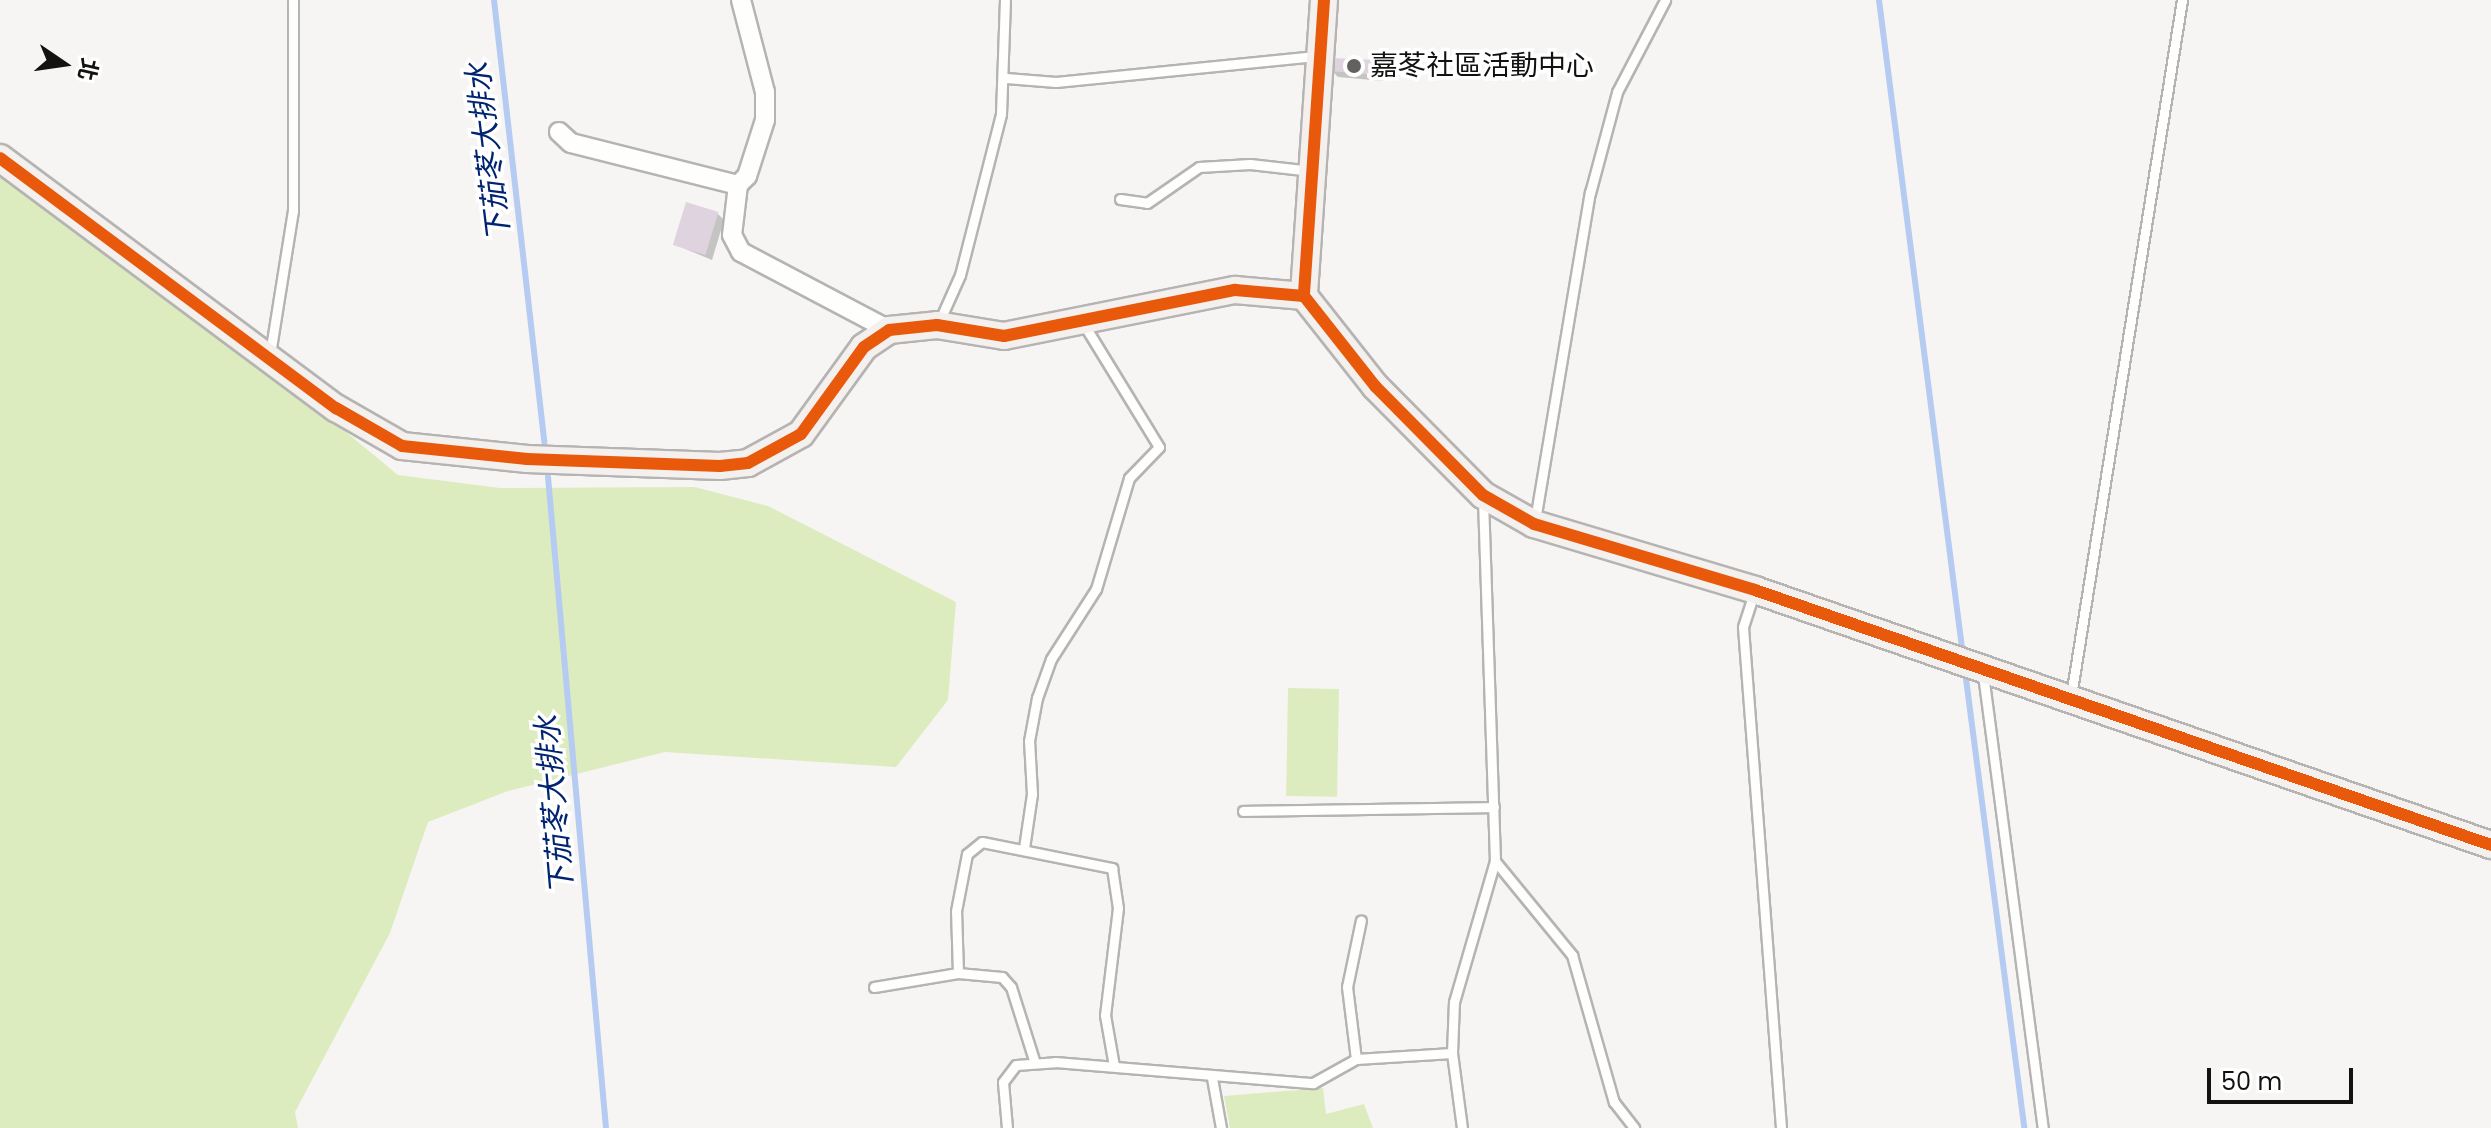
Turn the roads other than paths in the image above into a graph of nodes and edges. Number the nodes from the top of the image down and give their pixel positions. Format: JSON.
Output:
{"nodes":[{"id":1,"x":293,"y":0,"type":"edge"},
{"id":2,"x":741,"y":0,"type":"edge"},
{"id":3,"x":1005,"y":0,"type":"edge"},
{"id":4,"x":1324,"y":0,"type":"edge"},
{"id":5,"x":1665,"y":0,"type":"edge"},
{"id":6,"x":2182,"y":0,"type":"edge"},
{"id":7,"x":1319,"y":56,"type":"junction"},
{"id":8,"x":1006,"y":78,"type":"junction"},
{"id":9,"x":559,"y":132,"type":"dead end"},
{"id":10,"x":0,"y":158,"type":"edge"},
{"id":11,"x":1315,"y":171,"type":"junction"},
{"id":12,"x":738,"y":185,"type":"junction"},
{"id":13,"x":1120,"y":199,"type":"dead end"},
{"id":14,"x":1304,"y":296,"type":"junction"},
{"id":15,"x":1081,"y":319,"type":"junction"},
{"id":16,"x":937,"y":325,"type":"junction"},
{"id":17,"x":889,"y":330,"type":"junction"},
{"id":18,"x":270,"y":357,"type":"junction"},
{"id":19,"x":1483,"y":495,"type":"junction"},
{"id":20,"x":1534,"y":524,"type":"junction"},
{"id":21,"x":1755,"y":590,"type":"junction"},
{"id":22,"x":1982,"y":666,"type":"junction"},
{"id":23,"x":2071,"y":696,"type":"junction"},
{"id":24,"x":1494,"y":807,"type":"junction"},
{"id":25,"x":1243,"y":811,"type":"dead end"},
{"id":26,"x":2491,"y":845,"type":"edge"},
{"id":27,"x":1024,"y":848,"type":"junction"},
{"id":28,"x":1495,"y":861,"type":"junction"},
{"id":29,"x":1361,"y":920,"type":"dead end"},
{"id":30,"x":958,"y":973,"type":"junction"},
{"id":31,"x":874,"y":987,"type":"dead end"},
{"id":32,"x":1452,"y":1053,"type":"junction"},
{"id":33,"x":1356,"y":1059,"type":"junction"},
{"id":34,"x":1035,"y":1063,"type":"junction"},
{"id":35,"x":1114,"y":1066,"type":"junction"},
{"id":36,"x":1212,"y":1078,"type":"junction"},
{"id":37,"x":1007,"y":1128,"type":"edge"},
{"id":38,"x":1221,"y":1128,"type":"edge"},
{"id":39,"x":1462,"y":1128,"type":"edge"},
{"id":40,"x":1634,"y":1128,"type":"edge"},
{"id":41,"x":1781,"y":1128,"type":"edge"},
{"id":42,"x":2043,"y":1128,"type":"edge"}],
"edges":[{"from":1,"to":18,"type":"lane"},
{"from":2,"to":12,"type":"street"},
{"from":3,"to":8,"type":"lane"},
{"from":4,"to":7,"type":"street"},
{"from":5,"to":20,"type":"lane"},
{"from":6,"to":23,"type":"lane"},
{"from":7,"to":8,"type":"lane"},
{"from":7,"to":11,"type":"street"},
{"from":8,"to":16,"type":"lane"},
{"from":9,"to":12,"type":"street"},
{"from":10,"to":18,"type":"street"},
{"from":11,"to":13,"type":"lane"},
{"from":11,"to":14,"type":"street"},
{"from":12,"to":17,"type":"street"},
{"from":14,"to":15,"type":"street"},
{"from":14,"to":19,"type":"street"},
{"from":15,"to":16,"type":"street"},
{"from":15,"to":27,"type":"lane"},
{"from":16,"to":17,"type":"street"},
{"from":17,"to":18,"type":"street"},
{"from":19,"to":20,"type":"street"},
{"from":19,"to":24,"type":"lane"},
{"from":20,"to":21,"type":"street"},
{"from":21,"to":22,"type":"street"},
{"from":21,"to":41,"type":"lane"},
{"from":22,"to":23,"type":"street"},
{"from":22,"to":42,"type":"lane"},
{"from":23,"to":26,"type":"street"},
{"from":24,"to":25,"type":"lane"},
{"from":24,"to":28,"type":"lane"},
{"from":27,"to":30,"type":"lane"},
{"from":27,"to":35,"type":"lane"},
{"from":28,"to":32,"type":"lane"},
{"from":28,"to":40,"type":"lane"},
{"from":29,"to":33,"type":"lane"},
{"from":30,"to":31,"type":"lane"},
{"from":30,"to":34,"type":"lane"},
{"from":32,"to":33,"type":"lane"},
{"from":32,"to":39,"type":"lane"},
{"from":33,"to":36,"type":"lane"},
{"from":34,"to":35,"type":"lane"},
{"from":34,"to":37,"type":"lane"},
{"from":35,"to":36,"type":"lane"},
{"from":36,"to":38,"type":"lane"}]}
